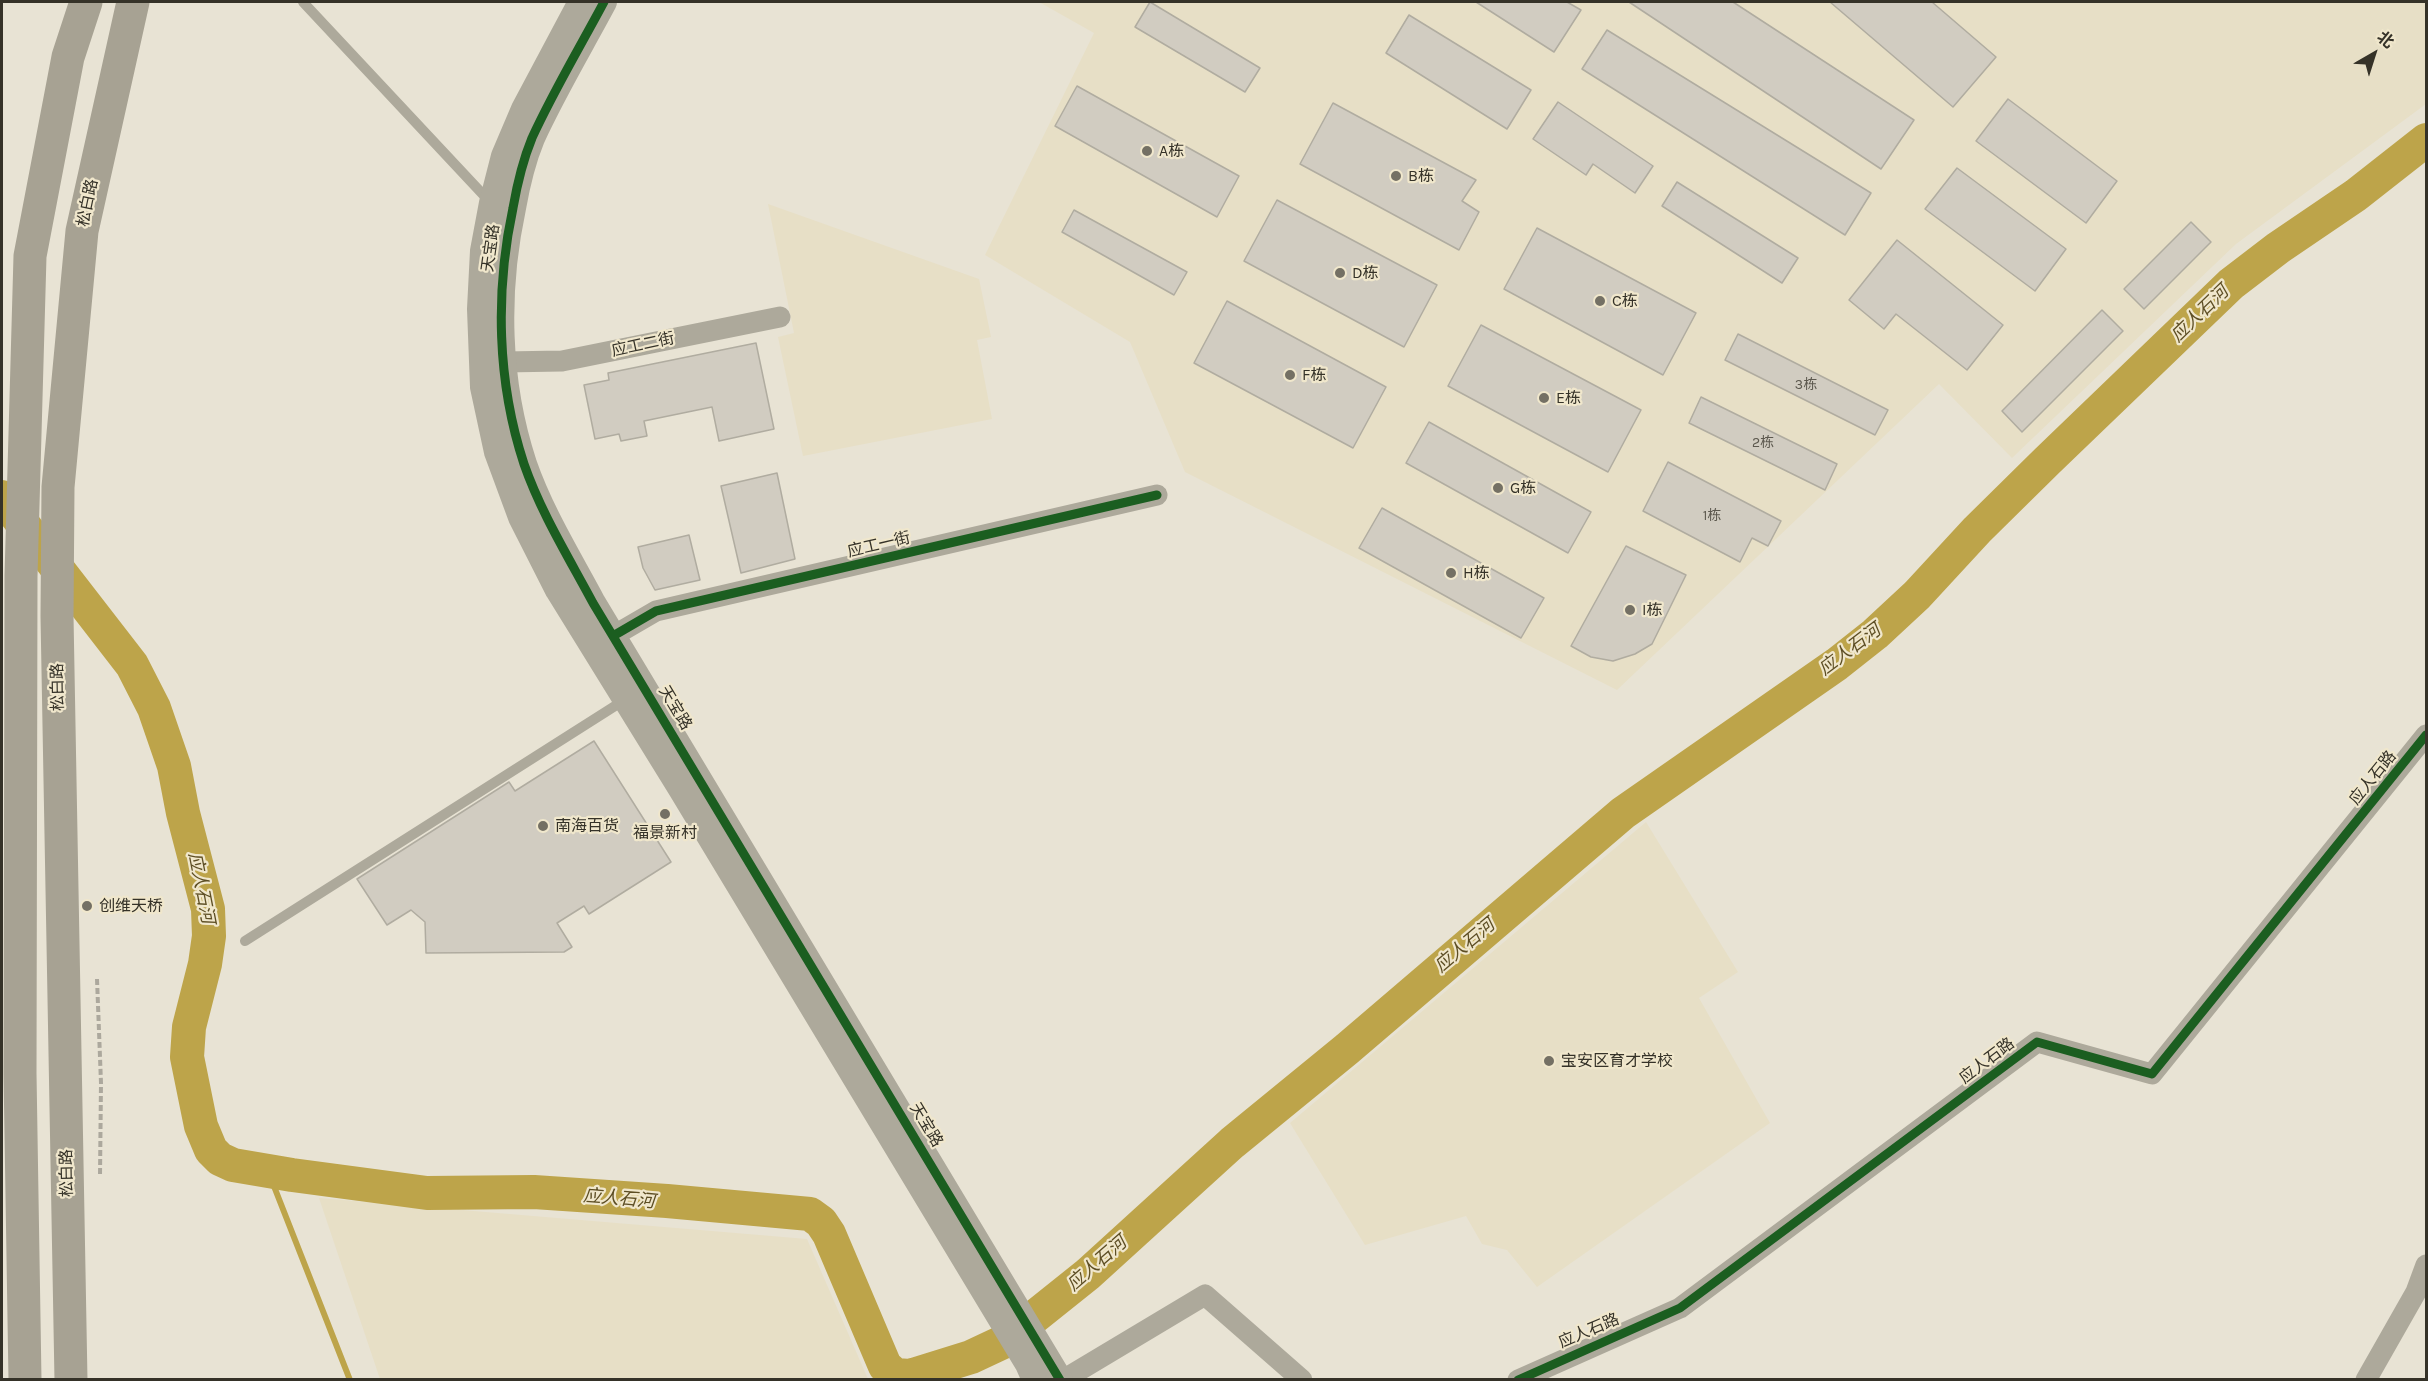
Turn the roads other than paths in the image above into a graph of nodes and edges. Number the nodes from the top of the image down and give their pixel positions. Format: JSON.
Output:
{"nodes":[{"id":1,"x":86,"y":2,"type":"edge"},
{"id":2,"x":133,"y":2,"type":"edge"},
{"id":3,"x":303,"y":2,"type":"edge"},
{"id":4,"x":581,"y":2,"type":"edge"},
{"id":5,"x":604,"y":2,"type":"edge"},
{"id":6,"x":492,"y":203,"type":"junction"},
{"id":7,"x":780,"y":316,"type":"dead end"},
{"id":8,"x":504,"y":362,"type":"junction"},
{"id":9,"x":1157,"y":495,"type":"dead end"},
{"id":10,"x":613,"y":636,"type":"junction"},
{"id":11,"x":626,"y":699,"type":"junction"},
{"id":12,"x":2426,"y":736,"type":"edge"},
{"id":13,"x":245,"y":941,"type":"dead end"},
{"id":14,"x":2427,"y":1265,"type":"edge"},
{"id":15,"x":1000,"y":1298,"type":"junction"},
{"id":16,"x":24,"y":1326,"type":"junction"},
{"id":17,"x":1036,"y":1365,"type":"edge"},
{"id":18,"x":8,"y":1380,"type":"edge"},
{"id":19,"x":25,"y":1380,"type":"edge"},
{"id":20,"x":70,"y":1380,"type":"edge"},
{"id":21,"x":1062,"y":1380,"type":"edge"},
{"id":22,"x":1302,"y":1380,"type":"edge"},
{"id":23,"x":1518,"y":1380,"type":"edge"},
{"id":24,"x":2366,"y":1380,"type":"edge"}],
"edges":[{"from":1,"to":16,"type":"main road"},
{"from":2,"to":20,"type":"main road","name":"松白路"},
{"from":3,"to":6,"type":"lane"},
{"from":4,"to":6,"type":"street","name":"天宝路"},
{"from":5,"to":8,"type":"street","name":"天宝路"},
{"from":6,"to":11,"type":"street","name":"天宝路"},
{"from":7,"to":8,"type":"street","name":"应工二街"},
{"from":8,"to":10,"type":"street","name":"天宝路"},
{"from":9,"to":10,"type":"street","name":"应工一街"},
{"from":10,"to":15,"type":"street","name":"天宝路"},
{"from":11,"to":13,"type":"lane"},
{"from":11,"to":15,"type":"street","name":"天宝路"},
{"from":12,"to":23,"type":"street","name":"应人石路"},
{"from":14,"to":24,"type":"street"},
{"from":15,"to":17,"type":"street","name":"天宝路"},
{"from":16,"to":18,"type":"main road"},
{"from":16,"to":19,"type":"main road"},
{"from":17,"to":21,"type":"street","name":"天宝路"},
{"from":21,"to":22,"type":"street"}]}
